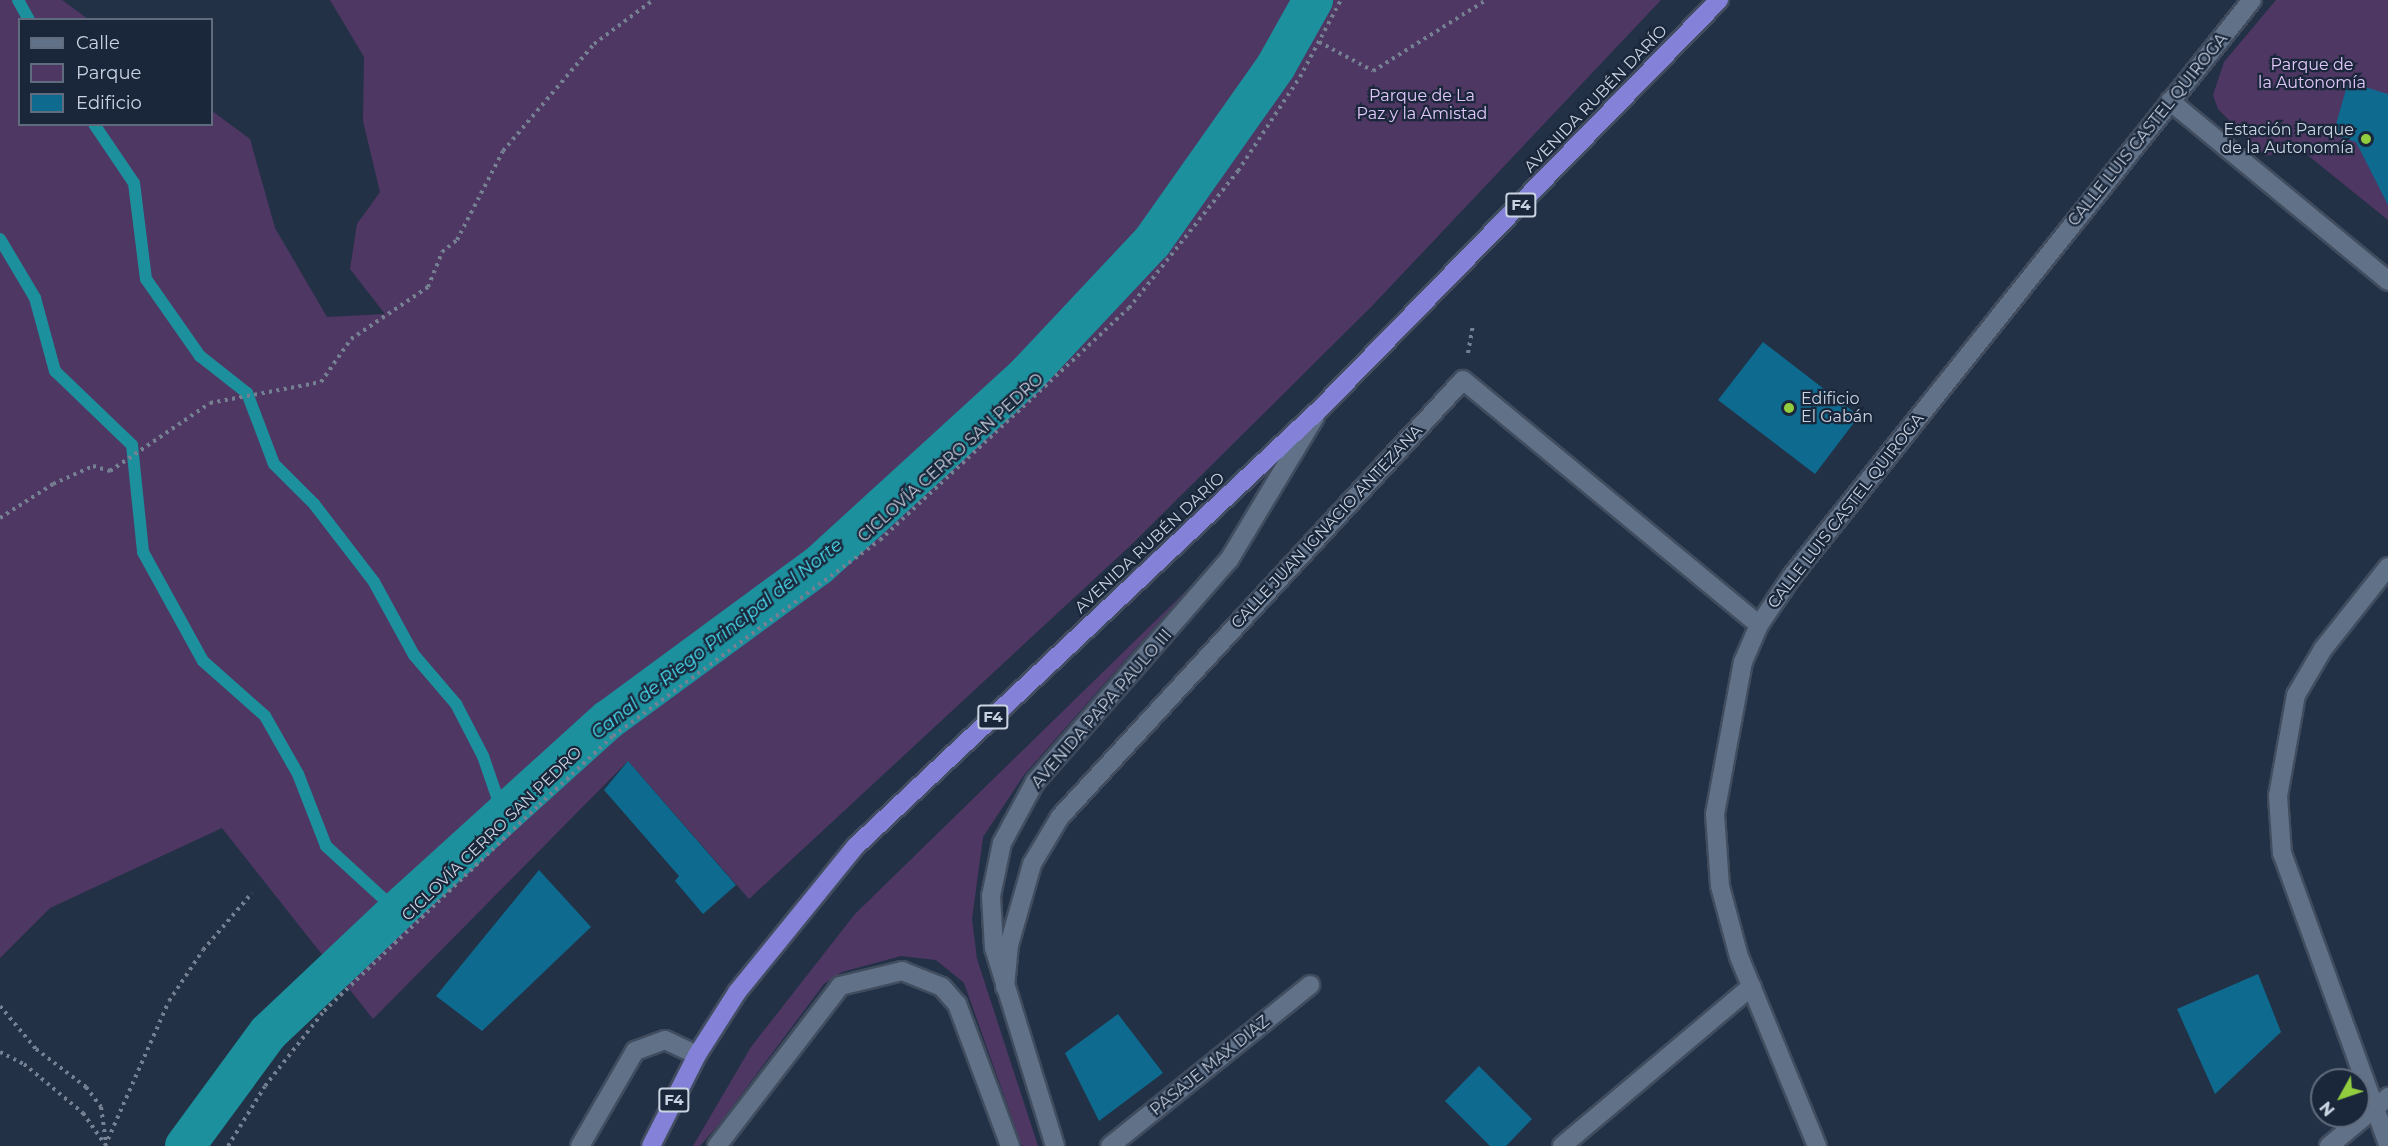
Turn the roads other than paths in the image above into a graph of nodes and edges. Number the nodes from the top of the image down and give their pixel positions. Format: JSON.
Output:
{"nodes":[{"id":1,"x":1719,"y":0,"type":"edge"},
{"id":2,"x":2252,"y":0,"type":"edge"},
{"id":3,"x":2170,"y":101,"type":"junction"},
{"id":4,"x":2388,"y":281,"type":"edge"},
{"id":5,"x":1321,"y":408,"type":"junction"},
{"id":6,"x":2388,"y":567,"type":"edge"},
{"id":7,"x":1759,"y":625,"type":"junction"},
{"id":8,"x":1310,"y":985,"type":"dead end"},
{"id":9,"x":1752,"y":986,"type":"junction"},
{"id":10,"x":1005,"y":995,"type":"junction"},
{"id":11,"x":697,"y":1055,"type":"junction"},
{"id":12,"x":2381,"y":1102,"type":"edge"},
{"id":13,"x":2388,"y":1145,"type":"edge"},
{"id":14,"x":580,"y":1146,"type":"edge"},
{"id":15,"x":651,"y":1146,"type":"edge"},
{"id":16,"x":717,"y":1146,"type":"edge"},
{"id":17,"x":1010,"y":1146,"type":"edge"},
{"id":18,"x":1055,"y":1146,"type":"edge"},
{"id":19,"x":1110,"y":1146,"type":"edge"},
{"id":20,"x":1562,"y":1146,"type":"edge"},
{"id":21,"x":1817,"y":1146,"type":"edge"},
{"id":22,"x":2329,"y":1146,"type":"edge"}],
"edges":[{"from":1,"to":5,"type":"highway","name":"AVENIDA RUBÉN DARÍO","number":"F4"},
{"from":2,"to":3,"type":"street","name":"CALLE LUIS CASTEL QUIROGA"},
{"from":3,"to":4,"type":"street"},
{"from":3,"to":7,"type":"street","name":"CALLE LUIS CASTEL QUIROGA"},
{"from":5,"to":10,"type":"street","name":"AVENIDA PAPA PAULO III"},
{"from":5,"to":11,"type":"highway","name":"AVENIDA RUBÉN DARÍO","number":"F4"},
{"from":6,"to":12,"type":"street"},
{"from":7,"to":9,"type":"street","name":"CALLE LUIS CASTEL QUIROGA"},
{"from":7,"to":10,"type":"street","name":"CALLE JUAN IGNACIO ANTEZANA"},
{"from":8,"to":19,"type":"street","name":"PASAJE MAX DIAZ"},
{"from":9,"to":20,"type":"street"},
{"from":9,"to":21,"type":"street","name":"CALLE LUIS CASTEL QUIROGA"},
{"from":10,"to":18,"type":"street","name":"AVENIDA PAPA PAULO III"},
{"from":11,"to":14,"type":"street"},
{"from":11,"to":15,"type":"highway","name":"AVENIDA RUBÉN DARÍO","number":"F4"},
{"from":12,"to":13,"type":"street"},
{"from":12,"to":22,"type":"street"},
{"from":16,"to":17,"type":"street"}]}
